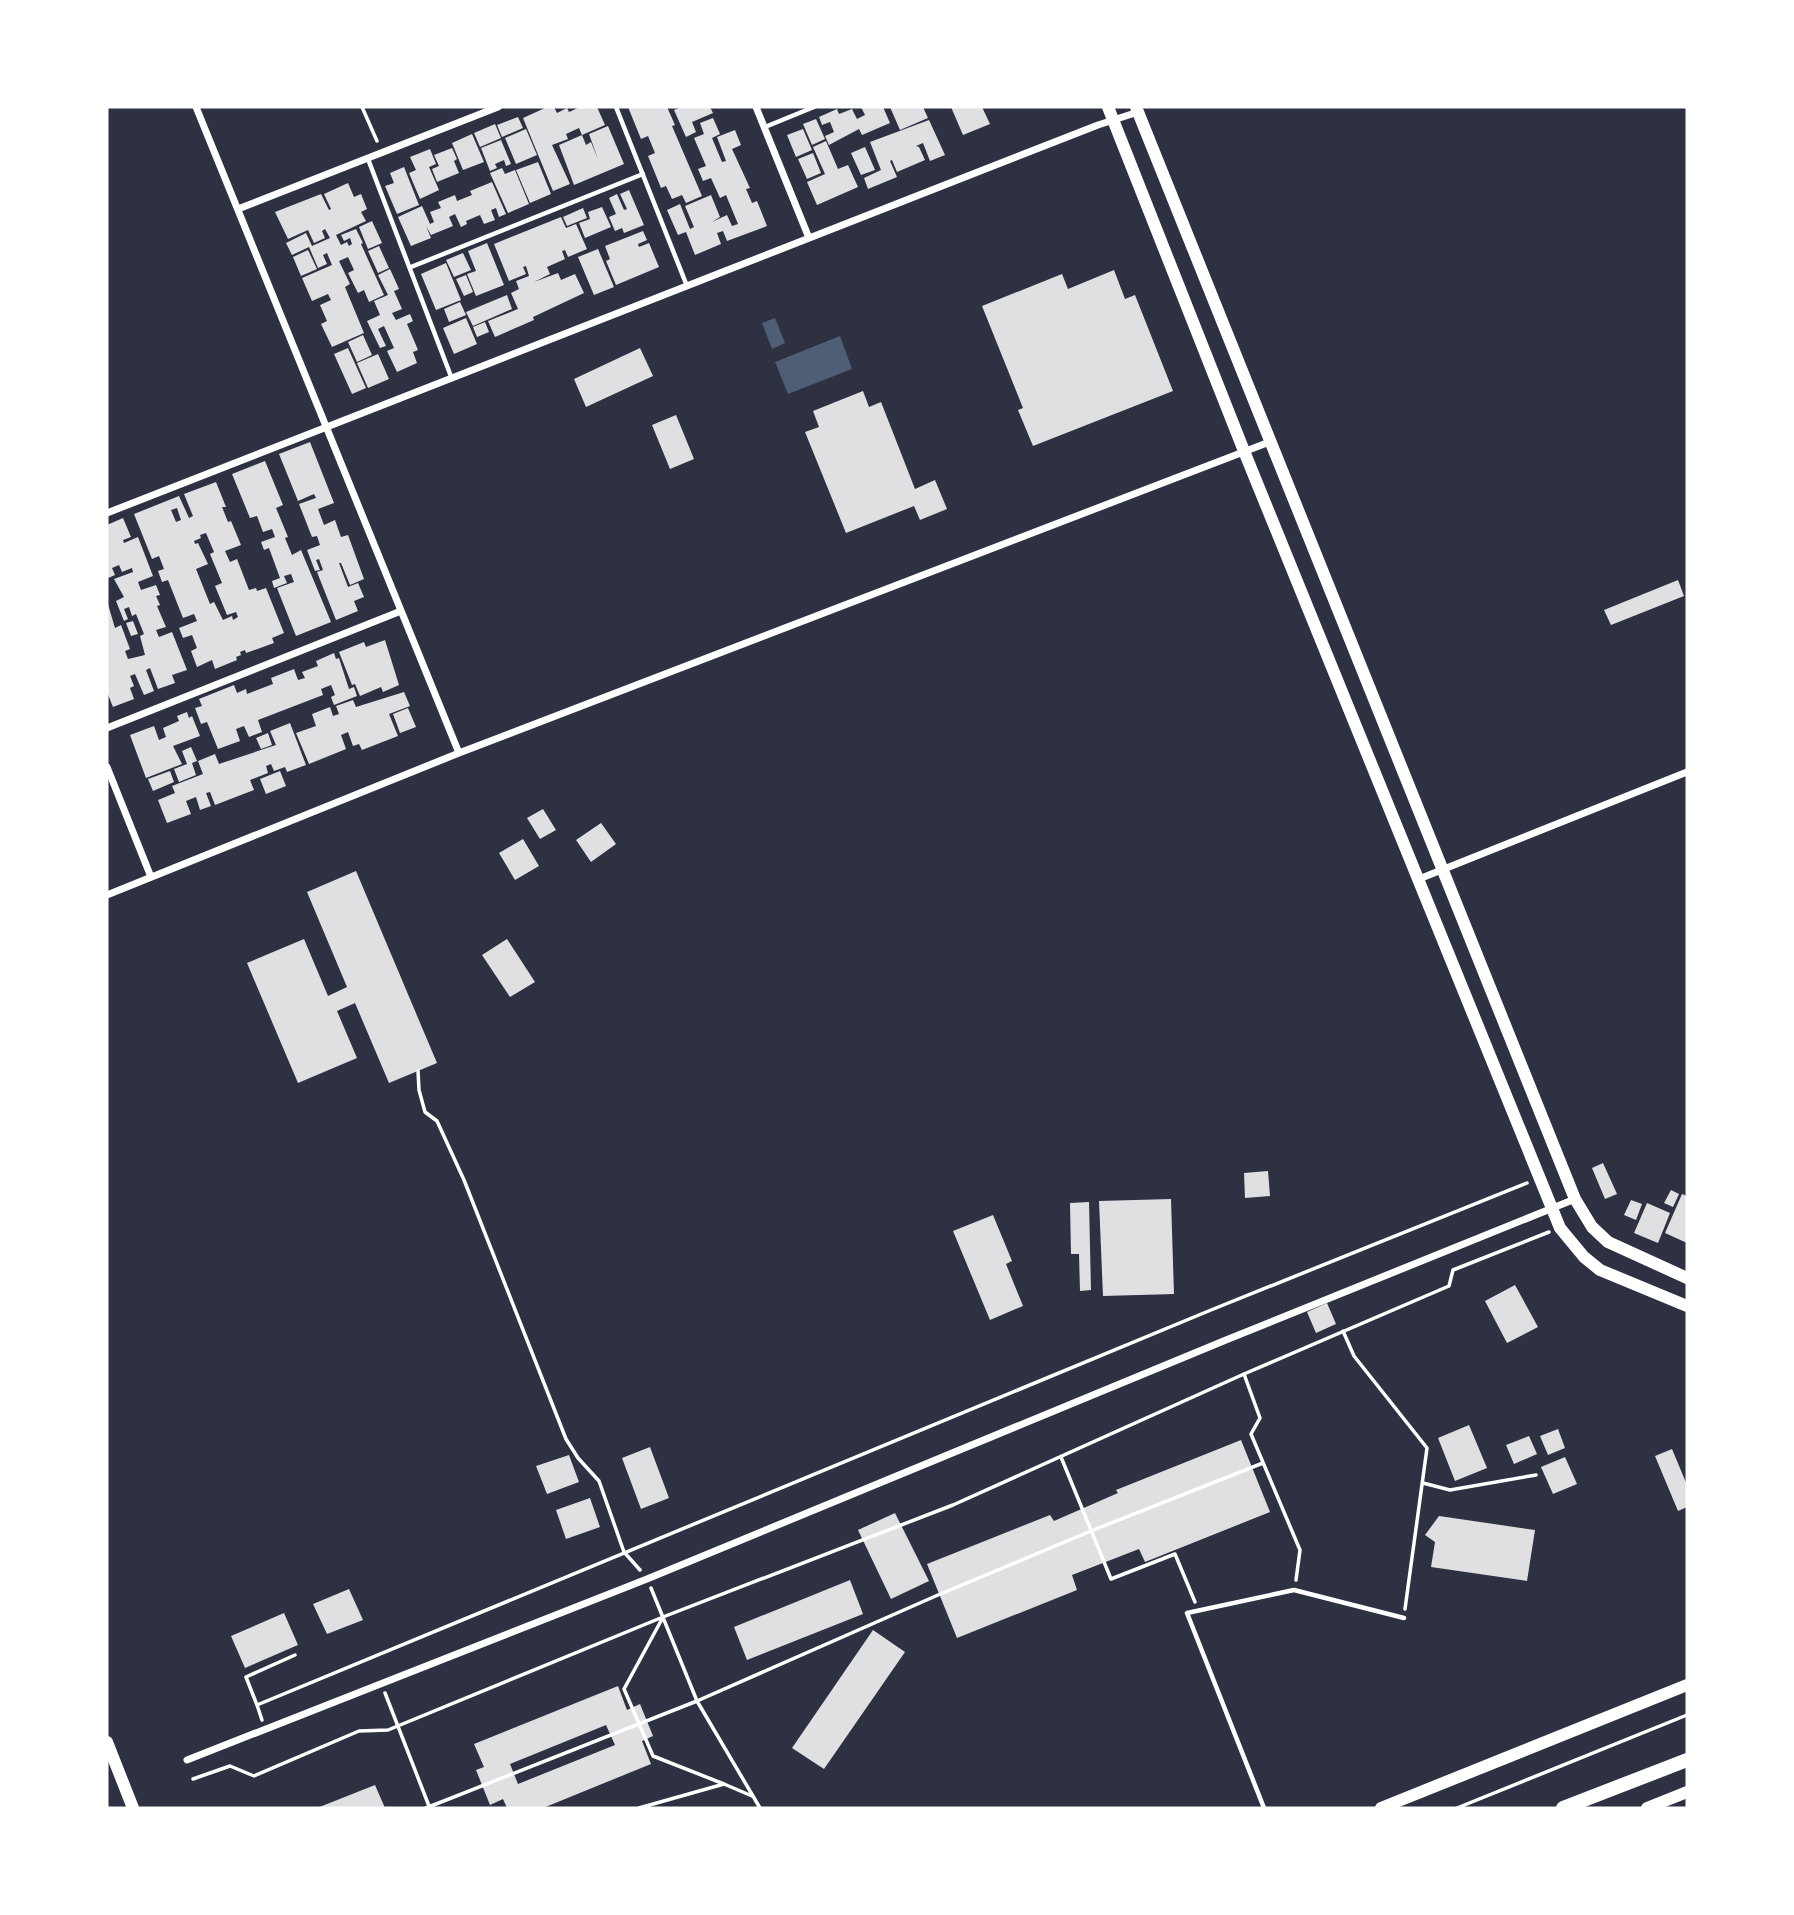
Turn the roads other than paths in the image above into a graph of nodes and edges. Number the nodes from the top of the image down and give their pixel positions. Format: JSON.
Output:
{"nodes":[{"id":1,"x":196,"y":107,"type":"edge"},
{"id":2,"x":498,"y":107,"type":"edge"},
{"id":3,"x":616,"y":107,"type":"edge"},
{"id":4,"x":756,"y":107,"type":"edge"},
{"id":5,"x":814,"y":107,"type":"edge"},
{"id":6,"x":1108,"y":107,"type":"edge"},
{"id":7,"x":1137,"y":109,"type":"edge"},
{"id":8,"x":1114,"y":120,"type":"junction"},
{"id":9,"x":764,"y":127,"type":"junction"},
{"id":10,"x":367,"y":158,"type":"junction"},
{"id":11,"x":643,"y":174,"type":"junction"},
{"id":12,"x":238,"y":209,"type":"junction"},
{"id":13,"x":809,"y":238,"type":"junction"},
{"id":14,"x":411,"y":267,"type":"junction"},
{"id":15,"x":687,"y":287,"type":"junction"},
{"id":16,"x":452,"y":379,"type":"junction"},
{"id":17,"x":326,"y":427,"type":"junction"},
{"id":18,"x":1272,"y":441,"type":"junction"},
{"id":19,"x":1244,"y":451,"type":"junction"},
{"id":20,"x":107,"y":513,"type":"edge"},
{"id":21,"x":401,"y":611,"type":"junction"},
{"id":22,"x":107,"y":728,"type":"edge"},
{"id":23,"x":459,"y":754,"type":"junction"},
{"id":24,"x":107,"y":767,"type":"edge"},
{"id":25,"x":1687,"y":772,"type":"edge"},
{"id":26,"x":1443,"y":870,"type":"junction"},
{"id":27,"x":151,"y":877,"type":"junction"},
{"id":28,"x":1419,"y":879,"type":"junction"},
{"id":29,"x":107,"y":895,"type":"edge"},
{"id":30,"x":1575,"y":1199,"type":"junction"},
{"id":31,"x":1552,"y":1208,"type":"junction"},
{"id":32,"x":1687,"y":1278,"type":"edge"},
{"id":33,"x":1687,"y":1307,"type":"edge"},
{"id":34,"x":1404,"y":1618,"type":"road end"},
{"id":35,"x":1687,"y":1685,"type":"edge"},
{"id":36,"x":107,"y":1742,"type":"edge"},
{"id":37,"x":187,"y":1760,"type":"dead end"},
{"id":38,"x":1687,"y":1760,"type":"edge"},
{"id":39,"x":1687,"y":1792,"type":"edge"},
{"id":40,"x":134,"y":1808,"type":"edge"},
{"id":41,"x":1264,"y":1808,"type":"edge"},
{"id":42,"x":1381,"y":1808,"type":"edge"},
{"id":43,"x":1563,"y":1808,"type":"edge"},
{"id":44,"x":1647,"y":1808,"type":"edge"}],
"edges":[{"from":1,"to":12,"type":"street"},
{"from":2,"to":10,"type":"street"},
{"from":3,"to":11,"type":"lane"},
{"from":4,"to":9,"type":"street"},
{"from":5,"to":9,"type":"lane"},
{"from":6,"to":8,"type":"main road"},
{"from":7,"to":8,"type":"street"},
{"from":7,"to":18,"type":"main road"},
{"from":8,"to":13,"type":"street"},
{"from":8,"to":19,"type":"main road"},
{"from":9,"to":13,"type":"street"},
{"from":10,"to":12,"type":"street"},
{"from":10,"to":14,"type":"lane"},
{"from":11,"to":14,"type":"lane"},
{"from":11,"to":15,"type":"lane"},
{"from":12,"to":17,"type":"street"},
{"from":13,"to":15,"type":"street"},
{"from":14,"to":16,"type":"lane"},
{"from":15,"to":16,"type":"street"},
{"from":16,"to":17,"type":"street"},
{"from":17,"to":20,"type":"street"},
{"from":17,"to":21,"type":"street"},
{"from":18,"to":19,"type":"street"},
{"from":18,"to":26,"type":"main road"},
{"from":19,"to":23,"type":"street"},
{"from":19,"to":28,"type":"main road"},
{"from":21,"to":22,"type":"street"},
{"from":21,"to":23,"type":"street"},
{"from":23,"to":27,"type":"street"},
{"from":24,"to":27,"type":"street"},
{"from":25,"to":26,"type":"street"},
{"from":26,"to":28,"type":"street"},
{"from":26,"to":30,"type":"main road"},
{"from":27,"to":29,"type":"street"},
{"from":28,"to":31,"type":"main road"},
{"from":30,"to":31,"type":"street"},
{"from":30,"to":32,"type":"main road"},
{"from":31,"to":33,"type":"main road"},
{"from":31,"to":37,"type":"street"},
{"from":34,"to":41,"type":"lane"},
{"from":35,"to":42,"type":"main road"},
{"from":36,"to":40,"type":"main road"},
{"from":38,"to":43,"type":"main road"},
{"from":39,"to":44,"type":"main road"}]}
